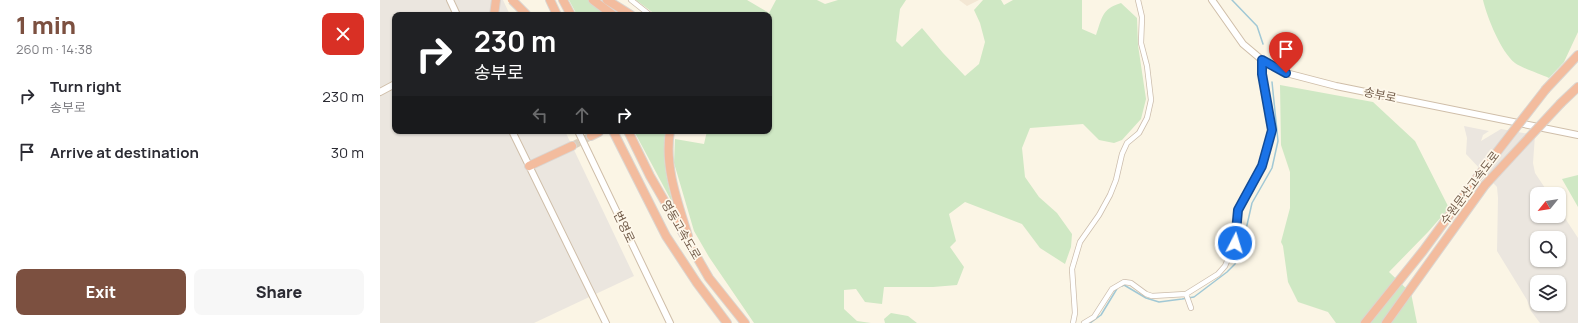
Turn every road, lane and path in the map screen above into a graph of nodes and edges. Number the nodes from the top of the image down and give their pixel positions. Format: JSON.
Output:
{"nodes":[{"id":1,"x":450,"y":0,"type":"edge"},
{"id":2,"x":496,"y":0,"type":"edge"},
{"id":3,"x":512,"y":0,"type":"edge"},
{"id":4,"x":516,"y":0,"type":"edge"},
{"id":5,"x":550,"y":0,"type":"edge"},
{"id":6,"x":563,"y":0,"type":"edge"},
{"id":7,"x":593,"y":0,"type":"edge"},
{"id":8,"x":607,"y":0,"type":"edge"},
{"id":9,"x":632,"y":0,"type":"edge"},
{"id":10,"x":1138,"y":0,"type":"edge"},
{"id":11,"x":1212,"y":0,"type":"edge"},
{"id":12,"x":456,"y":12,"type":"edge"},
{"id":13,"x":494,"y":12,"type":"edge"},
{"id":14,"x":520,"y":12,"type":"edge"},
{"id":15,"x":524,"y":12,"type":"edge"},
{"id":16,"x":556,"y":12,"type":"edge"},
{"id":17,"x":569,"y":12,"type":"edge"},
{"id":18,"x":609,"y":12,"type":"edge"},
{"id":19,"x":626,"y":12,"type":"edge"},
{"id":20,"x":646,"y":12,"type":"edge"},
{"id":21,"x":1578,"y":55,"type":"edge"},
{"id":22,"x":1262,"y":60,"type":"junction"},
{"id":23,"x":392,"y":86,"type":"edge"},
{"id":24,"x":1578,"y":87,"type":"edge"},
{"id":25,"x":380,"y":92,"type":"edge"},
{"id":26,"x":513,"y":134,"type":"edge"},
{"id":27,"x":579,"y":134,"type":"edge"},
{"id":28,"x":594,"y":134,"type":"edge"},
{"id":29,"x":614,"y":134,"type":"edge"},
{"id":30,"x":629,"y":134,"type":"edge"},
{"id":31,"x":670,"y":134,"type":"edge"},
{"id":32,"x":1578,"y":135,"type":"edge"},
{"id":33,"x":590,"y":136,"type":"tunnel mouth"},
{"id":34,"x":572,"y":146,"type":"tunnel mouth"},
{"id":35,"x":529,"y":166,"type":"junction"},
{"id":36,"x":693,"y":251,"type":"junction"},
{"id":37,"x":1186,"y":294,"type":"junction"},
{"id":38,"x":1191,"y":308,"type":"dead end"},
{"id":39,"x":1377,"y":308,"type":"junction"},
{"id":40,"x":606,"y":323,"type":"edge"},
{"id":41,"x":670,"y":323,"type":"edge"},
{"id":42,"x":727,"y":323,"type":"edge"},
{"id":43,"x":745,"y":323,"type":"edge"},
{"id":44,"x":1073,"y":323,"type":"edge"},
{"id":45,"x":1084,"y":323,"type":"edge"},
{"id":46,"x":1361,"y":323,"type":"edge"},
{"id":47,"x":1365,"y":323,"type":"edge"},
{"id":48,"x":1386,"y":323,"type":"edge"}],
"edges":[{"from":1,"to":12,"type":"street"},
{"from":2,"to":13,"type":"highway"},
{"from":3,"to":15,"type":"highway","bridge":true},
{"from":4,"to":14,"type":"street"},
{"from":5,"to":16,"type":"highway"},
{"from":6,"to":17,"type":"highway"},
{"from":7,"to":18,"type":"highway"},
{"from":8,"to":19,"type":"highway"},
{"from":9,"to":20,"type":"street"},
{"from":10,"to":44,"type":"street"},
{"from":11,"to":22,"type":"street","name":"송부로"},
{"from":21,"to":39,"type":"highway","name":"수원문산고속도로","bridge":true},
{"from":22,"to":32,"type":"street","name":"송부로"},
{"from":22,"to":37,"type":"street"},
{"from":23,"to":25,"type":"street"},
{"from":24,"to":48,"type":"highway","name":"수원문산고속도로","bridge":true},
{"from":26,"to":35,"type":"street"},
{"from":27,"to":41,"type":"street","name":"번영로"},
{"from":28,"to":33,"type":"highway"},
{"from":29,"to":42,"type":"highway","name":"영동고속도로"},
{"from":30,"to":36,"type":"highway","name":"영동고속도로"},
{"from":31,"to":36,"type":"highway"},
{"from":34,"to":35,"type":"highway"},
{"from":35,"to":40,"type":"street"},
{"from":36,"to":43,"type":"highway","name":"영동고속도로"},
{"from":37,"to":38,"type":"street"},
{"from":37,"to":45,"type":"street"},
{"from":39,"to":46,"type":"highway"},
{"from":39,"to":47,"type":"highway","name":"수원문산고속도로"}]}
